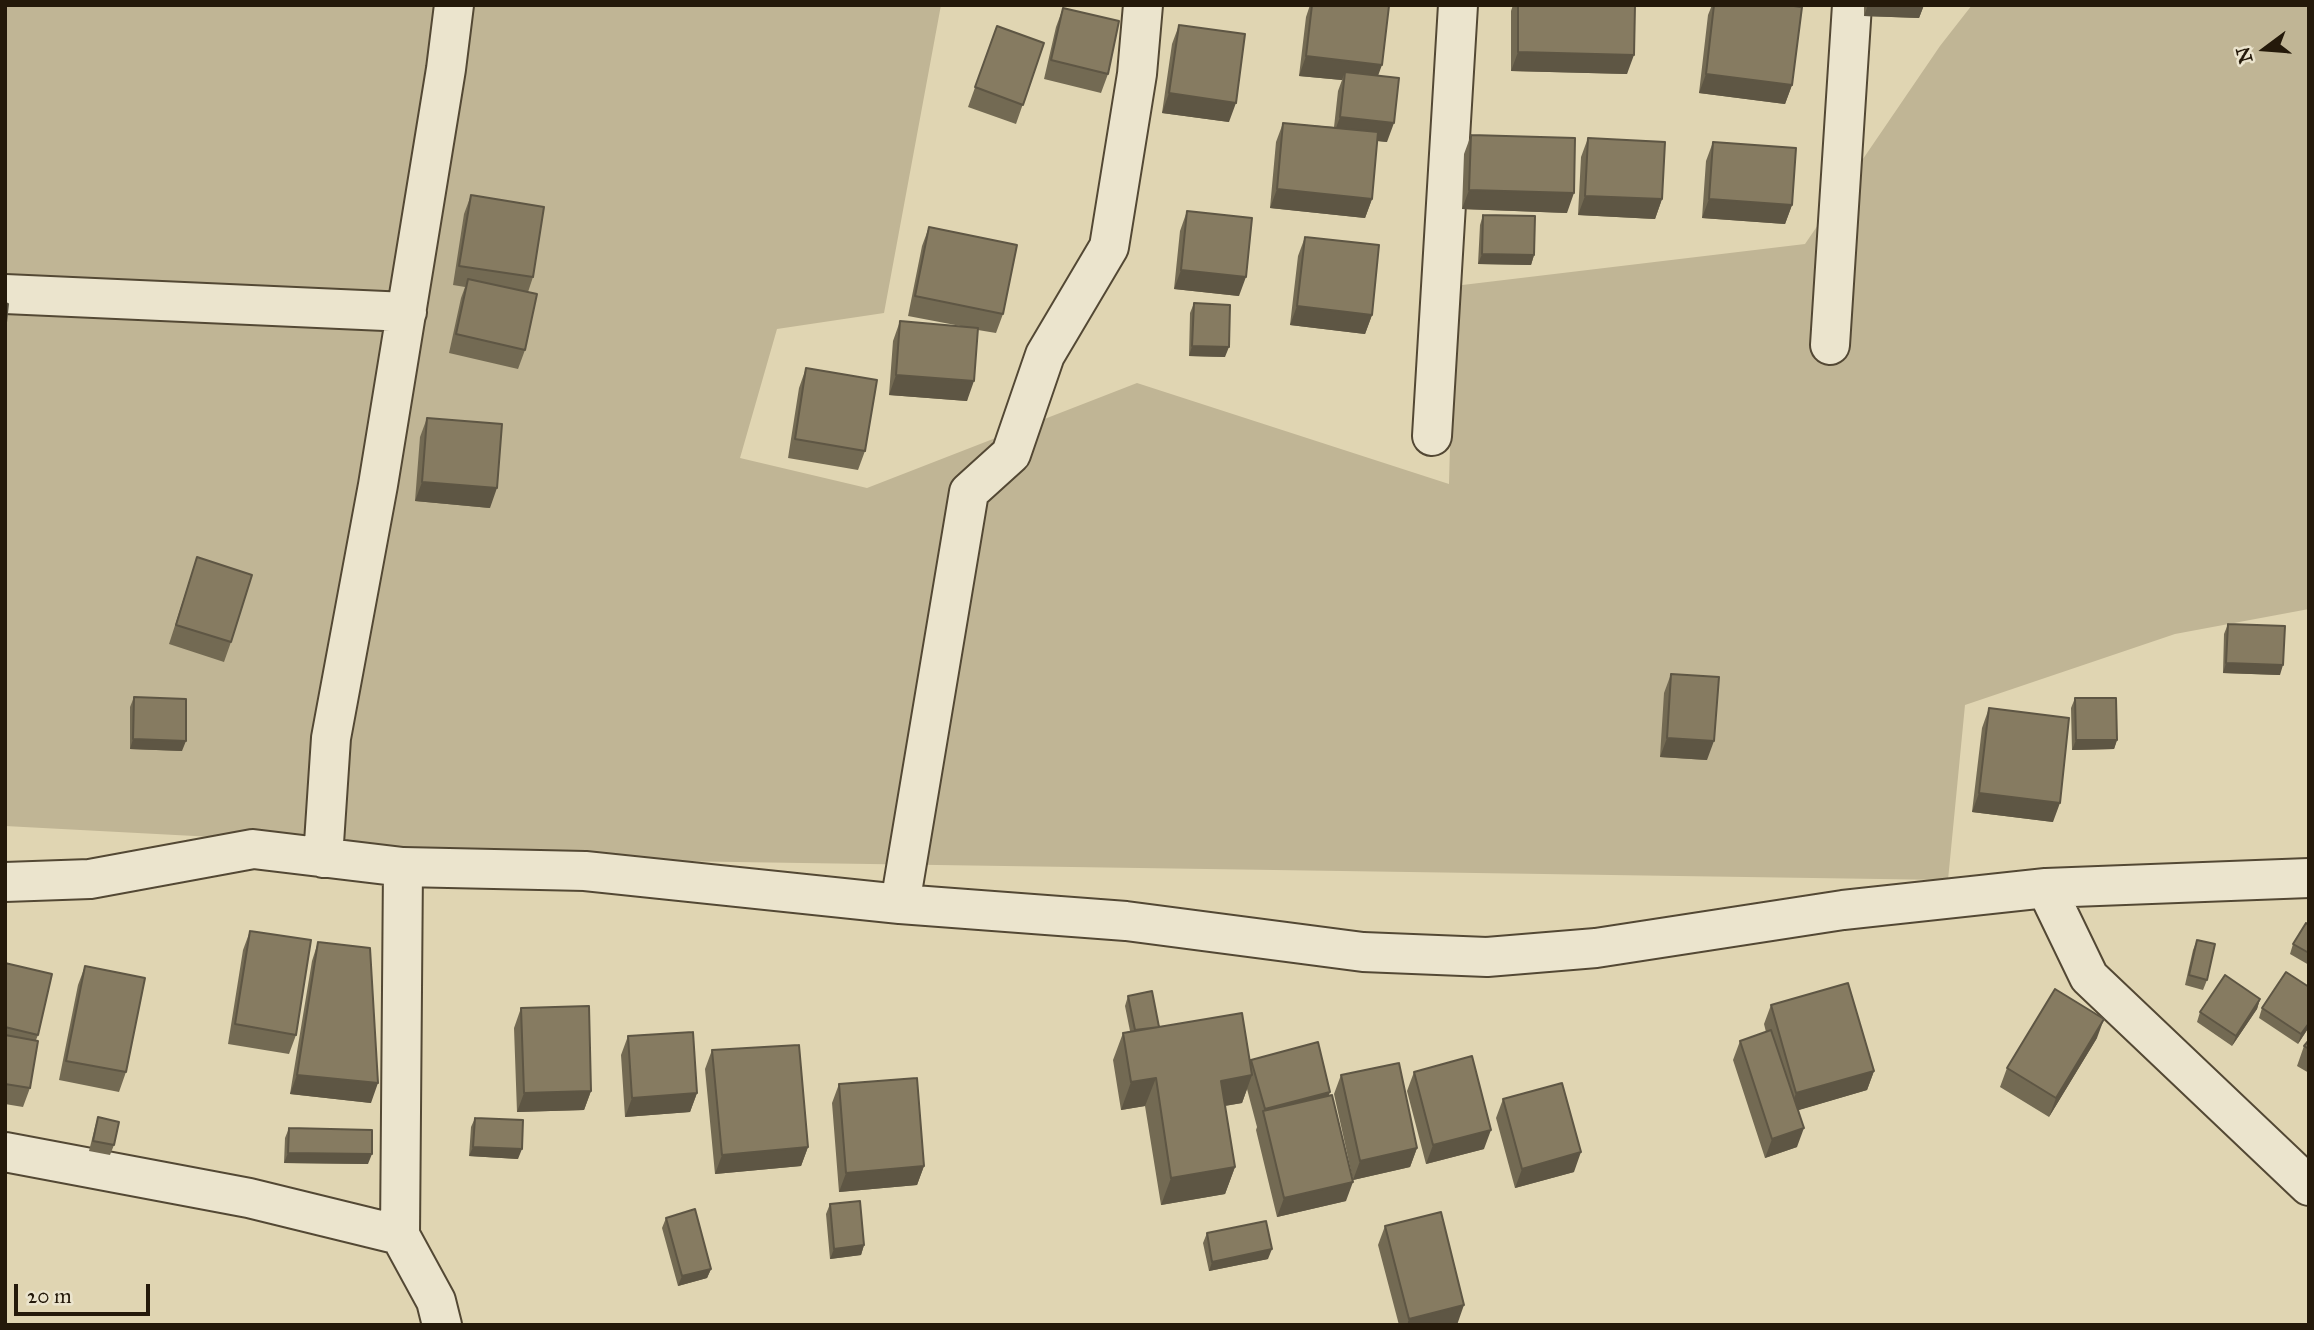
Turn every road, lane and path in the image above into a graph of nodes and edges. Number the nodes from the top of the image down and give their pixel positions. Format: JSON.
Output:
{"nodes":[{"id":1,"x":454,"y":5,"type":"edge"},
{"id":2,"x":1143,"y":5,"type":"edge"},
{"id":3,"x":1458,"y":5,"type":"edge"},
{"id":4,"x":1852,"y":5,"type":"edge"},
{"id":5,"x":5,"y":294,"type":"edge"},
{"id":6,"x":407,"y":312,"type":"junction"},
{"id":7,"x":1830,"y":345,"type":"dead end"},
{"id":8,"x":1432,"y":436,"type":"dead end"},
{"id":9,"x":323,"y":858,"type":"junction"},
{"id":10,"x":403,"y":867,"type":"junction"},
{"id":11,"x":2309,"y":878,"type":"edge"},
{"id":12,"x":5,"y":882,"type":"edge"},
{"id":13,"x":2046,"y":888,"type":"junction"},
{"id":14,"x":900,"y":904,"type":"junction"},
{"id":15,"x":5,"y":1152,"type":"edge"},
{"id":16,"x":2309,"y":1186,"type":"edge"},
{"id":17,"x":400,"y":1235,"type":"junction"},
{"id":18,"x":442,"y":1325,"type":"edge"}],
"edges":[{"from":1,"to":6,"type":"street"},
{"from":2,"to":14,"type":"street"},
{"from":3,"to":8,"type":"street"},
{"from":4,"to":7,"type":"street"},
{"from":5,"to":6,"type":"street"},
{"from":6,"to":9,"type":"street"},
{"from":9,"to":10,"type":"street"},
{"from":9,"to":12,"type":"street"},
{"from":10,"to":14,"type":"street"},
{"from":10,"to":17,"type":"street"},
{"from":11,"to":13,"type":"street"},
{"from":13,"to":14,"type":"street"},
{"from":13,"to":16,"type":"street"},
{"from":15,"to":17,"type":"street"},
{"from":17,"to":18,"type":"street"}]}
